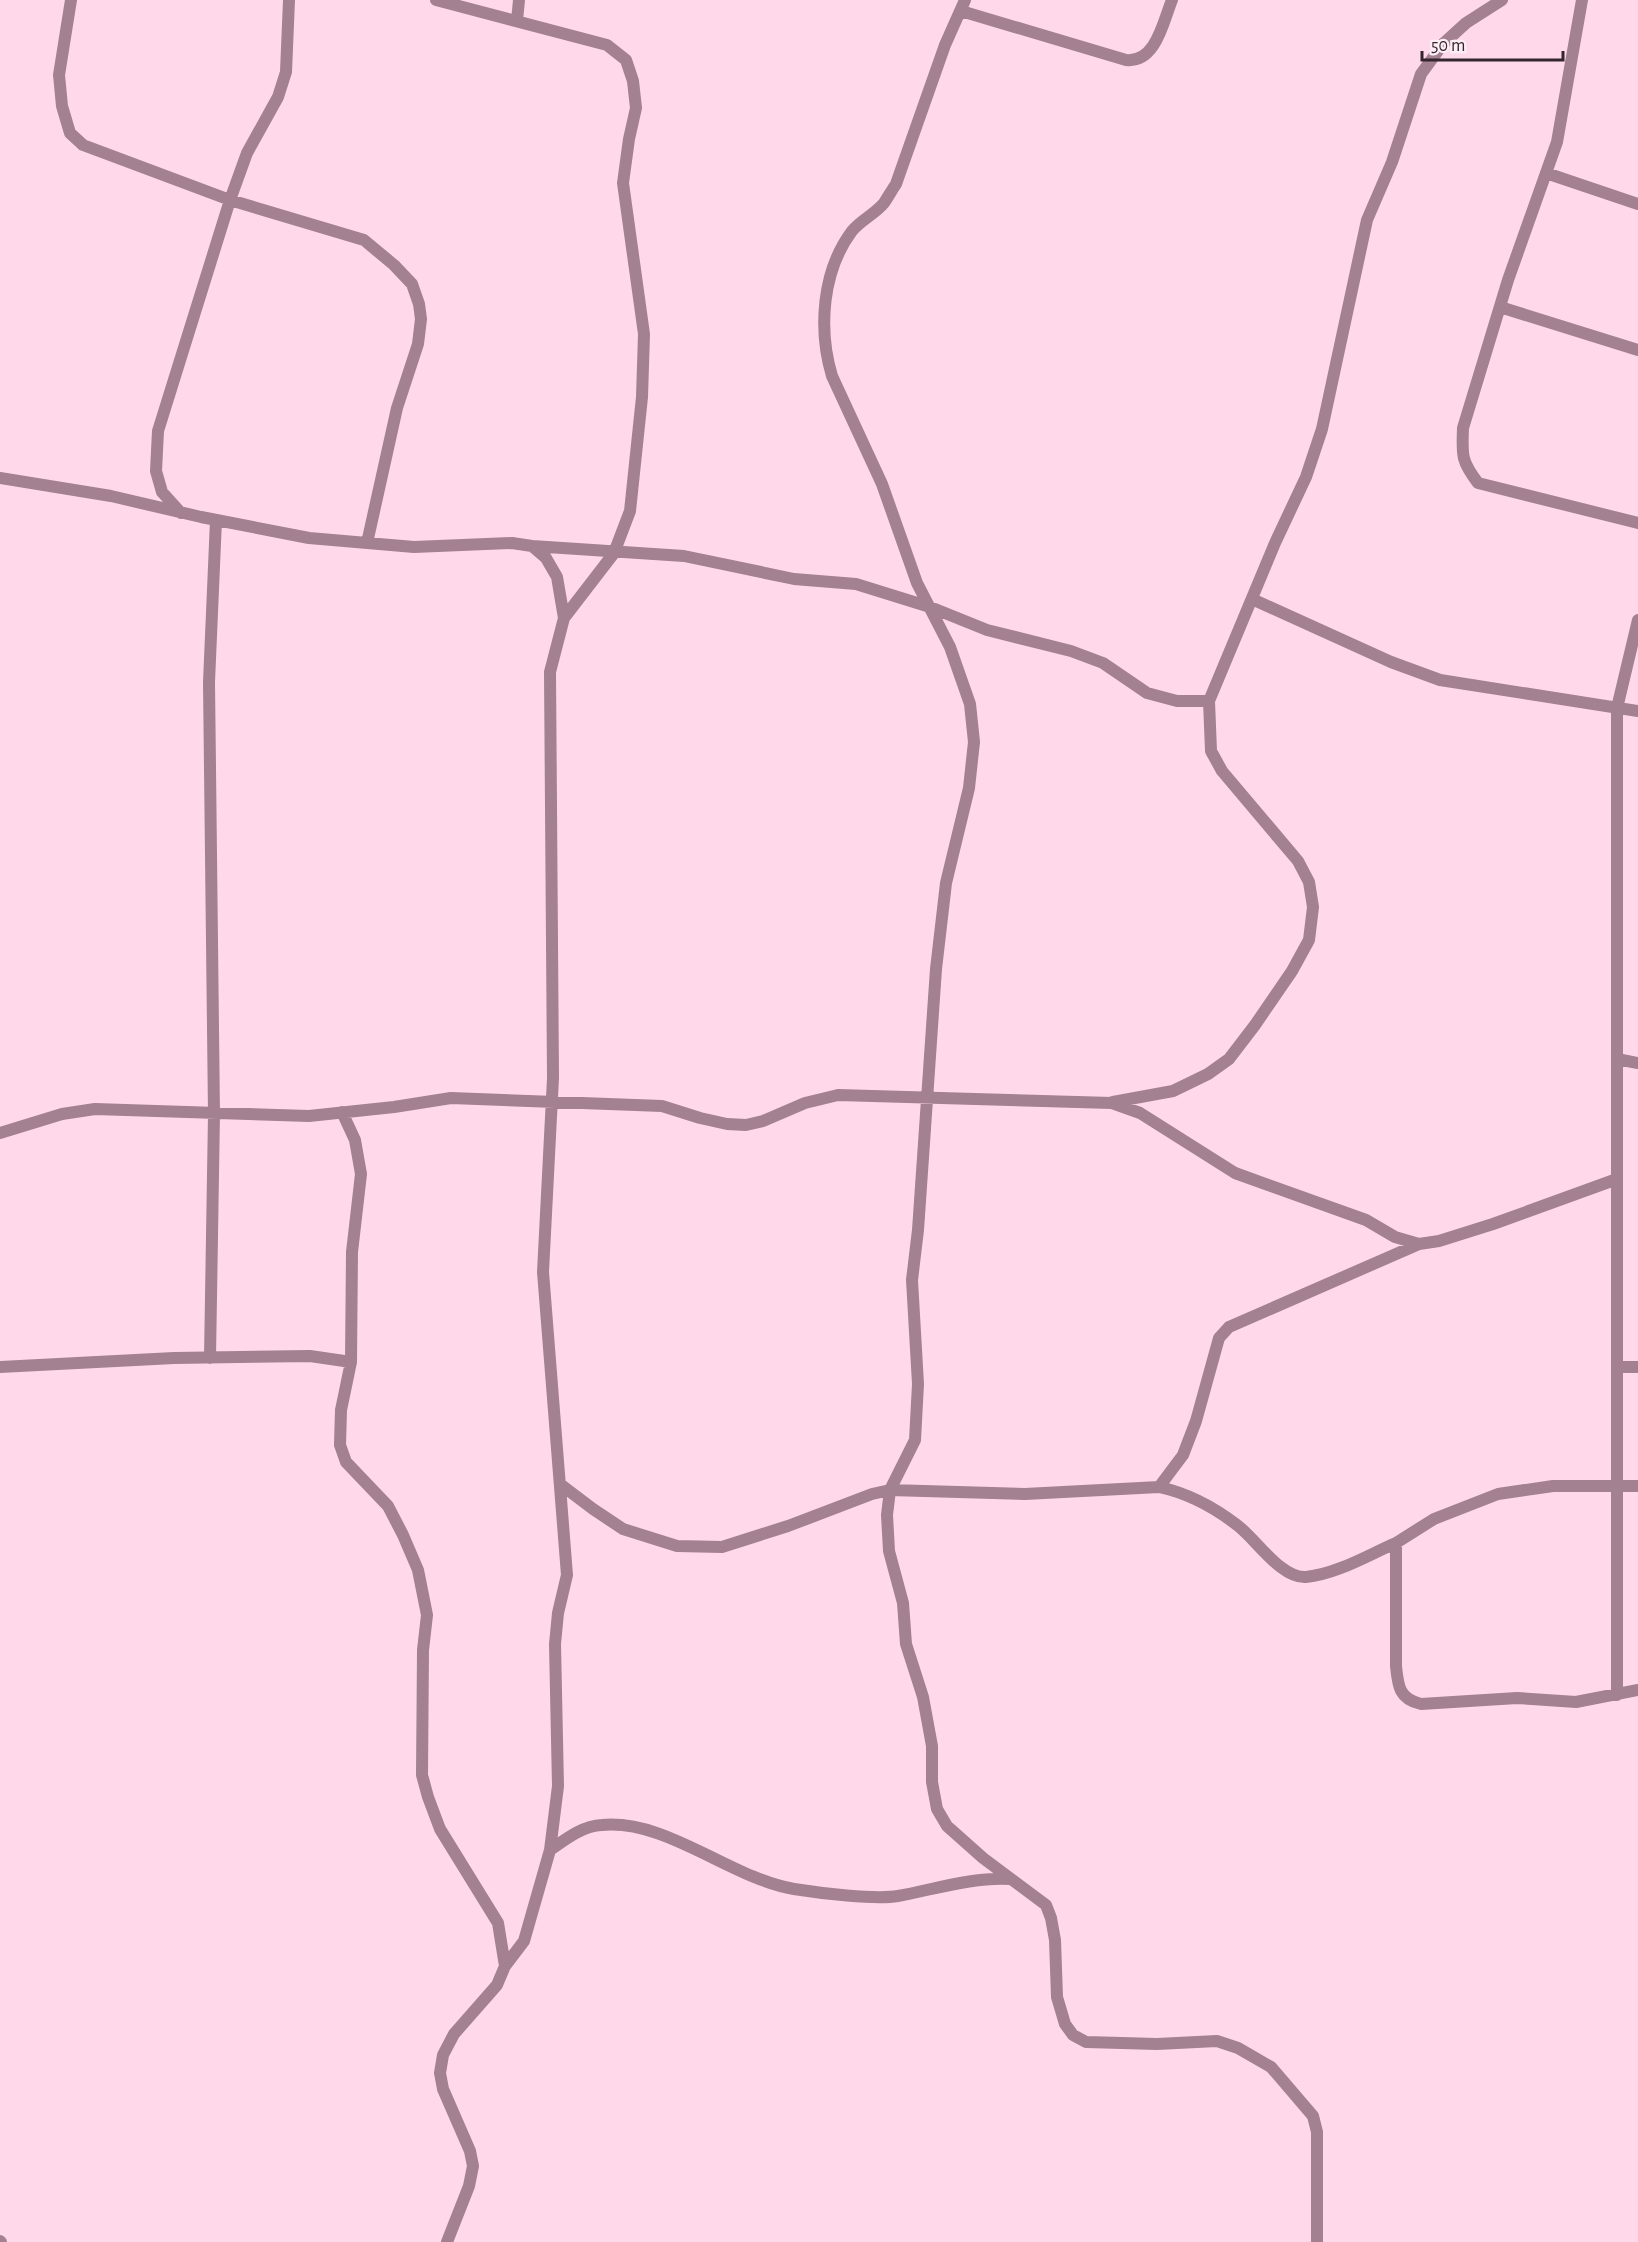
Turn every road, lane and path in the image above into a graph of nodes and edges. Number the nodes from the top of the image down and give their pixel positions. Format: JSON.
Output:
{"nodes":[{"id":1,"x":71,"y":0,"type":"edge"},
{"id":2,"x":290,"y":0,"type":"edge"},
{"id":3,"x":436,"y":0,"type":"edge"},
{"id":4,"x":519,"y":0,"type":"edge"},
{"id":5,"x":1172,"y":0,"type":"edge"},
{"id":6,"x":1502,"y":0,"type":"edge"},
{"id":7,"x":1582,"y":0,"type":"edge"},
{"id":8,"x":963,"y":6,"type":"edge"},
{"id":9,"x":517,"y":21,"type":"junction"},
{"id":10,"x":1546,"y":173,"type":"junction"},
{"id":11,"x":230,"y":201,"type":"junction"},
{"id":12,"x":1638,"y":204,"type":"edge"},
{"id":13,"x":1500,"y":307,"type":"junction"},
{"id":14,"x":1638,"y":350,"type":"edge"},
{"id":15,"x":0,"y":478,"type":"edge"},
{"id":16,"x":181,"y":513,"type":"junction"},
{"id":17,"x":216,"y":520,"type":"junction"},
{"id":18,"x":1638,"y":523,"type":"edge"},
{"id":19,"x":367,"y":543,"type":"junction"},
{"id":20,"x":532,"y":546,"type":"junction"},
{"id":21,"x":615,"y":553,"type":"junction"},
{"id":22,"x":1252,"y":599,"type":"junction"},
{"id":23,"x":930,"y":608,"type":"junction"},
{"id":24,"x":564,"y":618,"type":"junction"},
{"id":25,"x":1638,"y":620,"type":"edge"},
{"id":26,"x":1209,"y":701,"type":"junction"},
{"id":27,"x":1617,"y":708,"type":"junction"},
{"id":28,"x":1638,"y":711,"type":"edge"},
{"id":29,"x":1617,"y":1059,"type":"junction"},
{"id":30,"x":1638,"y":1063,"type":"edge"},
{"id":31,"x":927,"y":1096,"type":"junction"},
{"id":32,"x":552,"y":1102,"type":"junction"},
{"id":33,"x":1112,"y":1103,"type":"junction"},
{"id":34,"x":342,"y":1112,"type":"junction"},
{"id":35,"x":214,"y":1114,"type":"junction"},
{"id":36,"x":0,"y":1133,"type":"edge"},
{"id":37,"x":1617,"y":1179,"type":"junction"},
{"id":38,"x":1419,"y":1244,"type":"junction"},
{"id":39,"x":210,"y":1358,"type":"junction"},
{"id":40,"x":351,"y":1362,"type":"junction"},
{"id":41,"x":0,"y":1366,"type":"edge"},
{"id":42,"x":1617,"y":1367,"type":"junction"},
{"id":43,"x":1638,"y":1367,"type":"edge"},
{"id":44,"x":560,"y":1484,"type":"junction"},
{"id":45,"x":1617,"y":1486,"type":"junction"},
{"id":46,"x":1638,"y":1486,"type":"edge"},
{"id":47,"x":1159,"y":1487,"type":"junction"},
{"id":48,"x":890,"y":1490,"type":"junction"},
{"id":49,"x":1396,"y":1543,"type":"junction"},
{"id":50,"x":1638,"y":1690,"type":"edge"},
{"id":51,"x":1617,"y":1695,"type":"junction"},
{"id":52,"x":550,"y":1850,"type":"junction"},
{"id":53,"x":1011,"y":1879,"type":"junction"},
{"id":54,"x":505,"y":1966,"type":"junction"},
{"id":55,"x":447,"y":2242,"type":"edge"},
{"id":56,"x":1317,"y":2242,"type":"edge"}],
"edges":[{"from":1,"to":11,"type":"street"},
{"from":2,"to":11,"type":"street"},
{"from":3,"to":9,"type":"street"},
{"from":4,"to":9,"type":"street"},
{"from":5,"to":8,"type":"street"},
{"from":6,"to":22,"type":"street"},
{"from":7,"to":10,"type":"street"},
{"from":8,"to":23,"type":"street"},
{"from":9,"to":21,"type":"street"},
{"from":10,"to":12,"type":"street"},
{"from":10,"to":13,"type":"street"},
{"from":11,"to":16,"type":"street"},
{"from":11,"to":19,"type":"street"},
{"from":13,"to":14,"type":"street"},
{"from":13,"to":18,"type":"street"},
{"from":15,"to":16,"type":"street"},
{"from":16,"to":17,"type":"street"},
{"from":17,"to":19,"type":"street"},
{"from":17,"to":35,"type":"street"},
{"from":19,"to":20,"type":"street"},
{"from":20,"to":21,"type":"street"},
{"from":20,"to":24,"type":"street"},
{"from":21,"to":23,"type":"street"},
{"from":21,"to":24,"type":"street"},
{"from":22,"to":26,"type":"street"},
{"from":22,"to":27,"type":"street"},
{"from":23,"to":26,"type":"street"},
{"from":23,"to":31,"type":"street"},
{"from":24,"to":32,"type":"street"},
{"from":25,"to":27,"type":"street"},
{"from":26,"to":33,"type":"street"},
{"from":27,"to":28,"type":"street"},
{"from":27,"to":29,"type":"street"},
{"from":29,"to":30,"type":"street"},
{"from":29,"to":37,"type":"street"},
{"from":31,"to":32,"type":"street"},
{"from":31,"to":33,"type":"street"},
{"from":31,"to":48,"type":"street"},
{"from":32,"to":34,"type":"street"},
{"from":32,"to":44,"type":"street"},
{"from":33,"to":38,"type":"street"},
{"from":34,"to":35,"type":"street"},
{"from":34,"to":40,"type":"street"},
{"from":35,"to":36,"type":"street"},
{"from":35,"to":39,"type":"street"},
{"from":37,"to":38,"type":"street"},
{"from":37,"to":42,"type":"street"},
{"from":38,"to":47,"type":"street"},
{"from":39,"to":40,"type":"street"},
{"from":39,"to":41,"type":"street"},
{"from":40,"to":54,"type":"street"},
{"from":42,"to":43,"type":"street"},
{"from":42,"to":45,"type":"street"},
{"from":44,"to":48,"type":"street"},
{"from":44,"to":52,"type":"street"},
{"from":45,"to":46,"type":"street"},
{"from":45,"to":49,"type":"street"},
{"from":45,"to":51,"type":"street"},
{"from":47,"to":48,"type":"street"},
{"from":47,"to":49,"type":"street"},
{"from":48,"to":53,"type":"street"},
{"from":49,"to":51,"type":"street"},
{"from":50,"to":51,"type":"street"},
{"from":52,"to":53,"type":"street"},
{"from":52,"to":54,"type":"street"},
{"from":53,"to":56,"type":"street"},
{"from":54,"to":55,"type":"street"}]}
